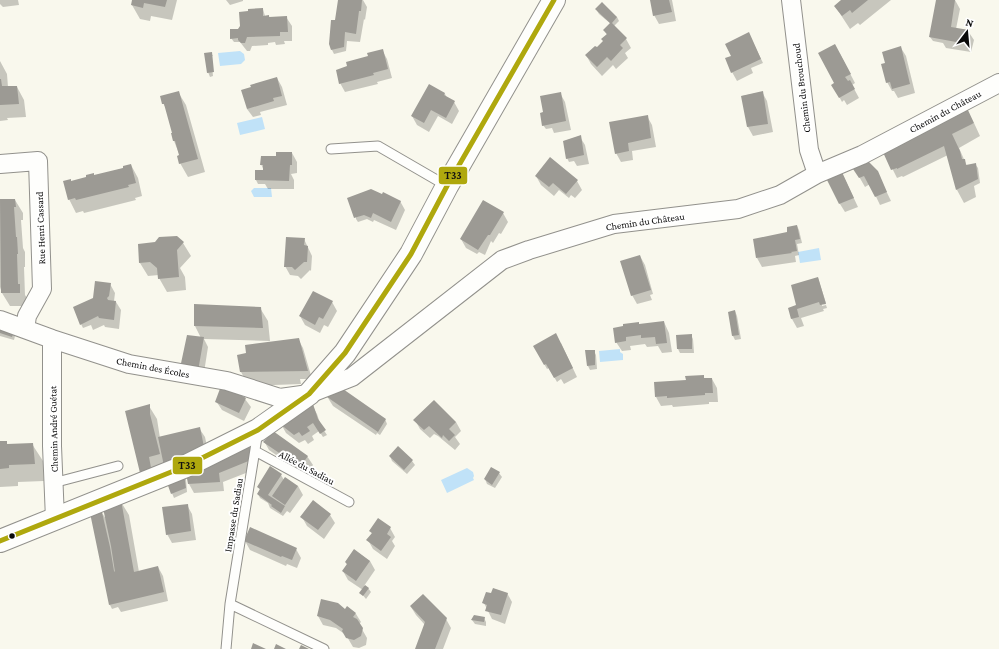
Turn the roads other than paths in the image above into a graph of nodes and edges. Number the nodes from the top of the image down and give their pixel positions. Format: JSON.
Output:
{"nodes":[{"id":1,"x":554,"y":0,"type":"edge"},
{"id":2,"x":791,"y":0,"type":"edge"},
{"id":3,"x":999,"y":83,"type":"edge"},
{"id":4,"x":331,"y":149,"type":"dead end"},
{"id":5,"x":0,"y":164,"type":"edge"},
{"id":6,"x":816,"y":174,"type":"junction"},
{"id":7,"x":447,"y":186,"type":"junction"},
{"id":8,"x":0,"y":320,"type":"edge"},
{"id":9,"x":25,"y":329,"type":"junction"},
{"id":10,"x":52,"y":339,"type":"junction"},
{"id":11,"x":309,"y":394,"type":"junction"},
{"id":12,"x":258,"y":430,"type":"junction"},
{"id":13,"x":255,"y":451,"type":"junction"},
{"id":14,"x":118,"y":466,"type":"dead end"},
{"id":15,"x":53,"y":483,"type":"junction"},
{"id":16,"x":349,"y":502,"type":"dead end"},
{"id":17,"x":55,"y":519,"type":"junction"},
{"id":18,"x":0,"y":541,"type":"edge"},
{"id":19,"x":230,"y":604,"type":"junction"},
{"id":20,"x":226,"y":649,"type":"edge"},
{"id":21,"x":324,"y":649,"type":"edge"}],
"edges":[{"from":1,"to":7,"type":"street"},
{"from":2,"to":6,"type":"street","name":"Chemin du Brouchoud"},
{"from":3,"to":6,"type":"street","name":"Chemin du Château"},
{"from":4,"to":7,"type":"lane"},
{"from":5,"to":9,"type":"street","name":"Rue Henri Cassard"},
{"from":6,"to":11,"type":"street","name":"Chemin du Château"},
{"from":7,"to":11,"type":"street"},
{"from":8,"to":9,"type":"street","name":"Chemin des Écoles"},
{"from":9,"to":10,"type":"street","name":"Chemin des Écoles"},
{"from":10,"to":11,"type":"street","name":"Chemin des Écoles"},
{"from":10,"to":15,"type":"street","name":"Chemin André Guétat"},
{"from":11,"to":12,"type":"street"},
{"from":12,"to":13,"type":"lane","name":"Impasse du Sadiau"},
{"from":12,"to":17,"type":"street"},
{"from":13,"to":16,"type":"lane","name":"Allée du Sadiau"},
{"from":13,"to":19,"type":"lane","name":"Impasse du Sadiau"},
{"from":14,"to":15,"type":"lane"},
{"from":15,"to":17,"type":"street","name":"Chemin André Guétat"},
{"from":17,"to":18,"type":"street"},
{"from":19,"to":20,"type":"lane","name":"Impasse du Sadiau"},
{"from":19,"to":21,"type":"lane"}]}
